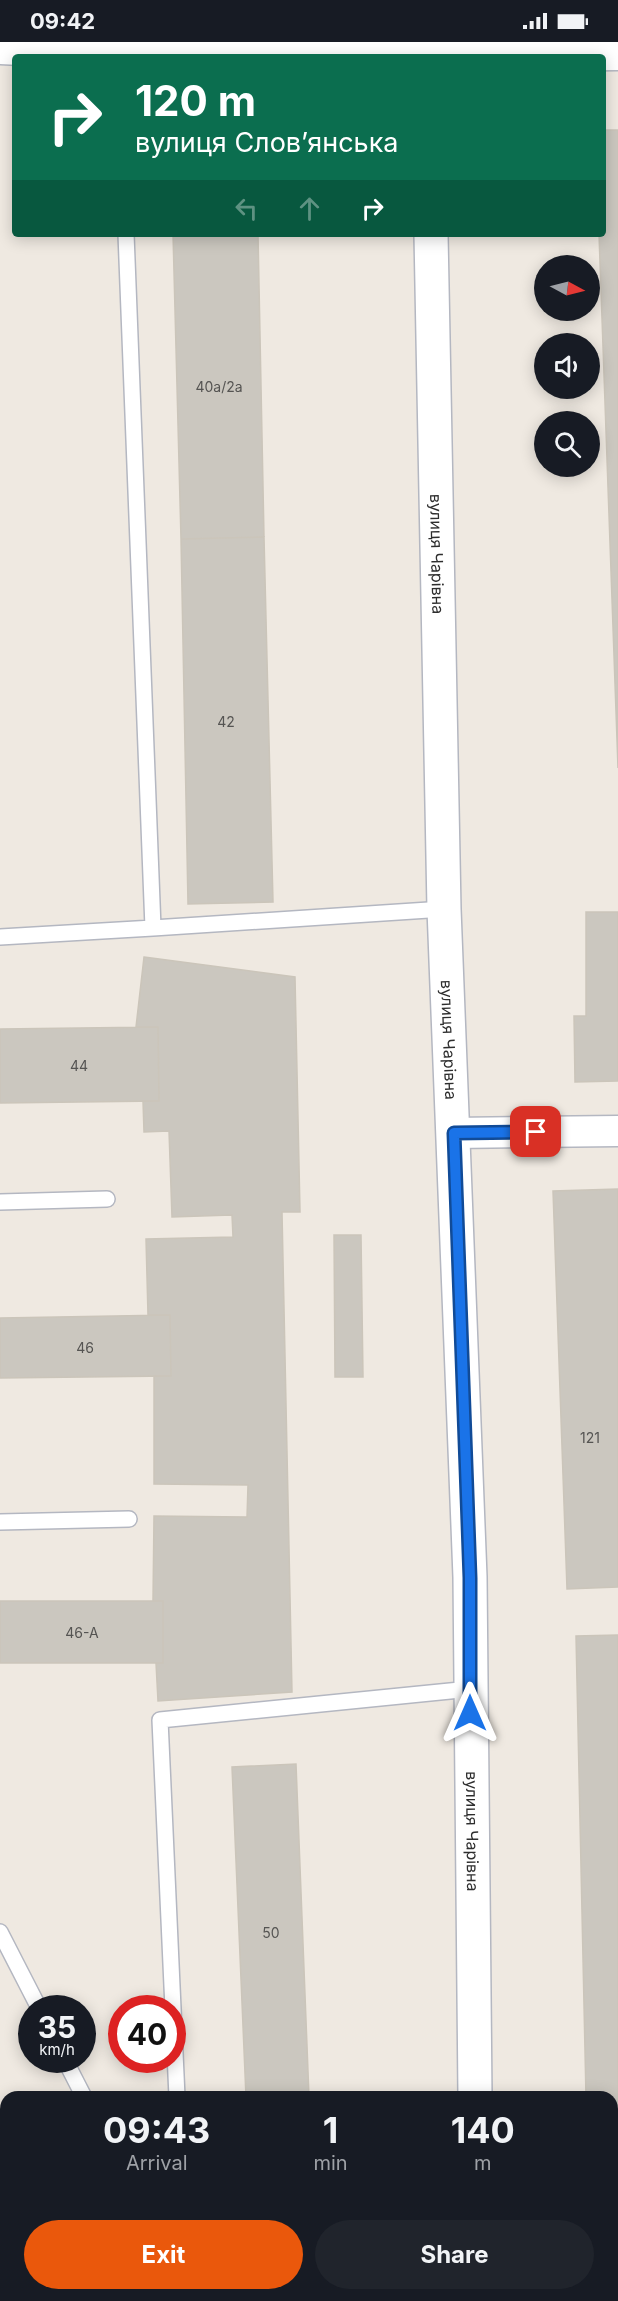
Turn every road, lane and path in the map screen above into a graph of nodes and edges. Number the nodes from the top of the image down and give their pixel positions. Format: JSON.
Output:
{"nodes":[{"id":1,"x":0,"y":49,"type":"edge"},
{"id":2,"x":86,"y":54,"type":"edge"},
{"id":3,"x":126,"y":237,"type":"edge"},
{"id":4,"x":431,"y":237,"type":"edge"},
{"id":5,"x":444,"y":909,"type":"junction"},
{"id":6,"x":153,"y":928,"type":"junction"},
{"id":7,"x":0,"y":937,"type":"edge"},
{"id":8,"x":618,"y":1131,"type":"edge"},
{"id":9,"x":454,"y":1133,"type":"junction"},
{"id":10,"x":107,"y":1200,"type":"dead end"},
{"id":11,"x":0,"y":1202,"type":"edge"},
{"id":12,"x":129,"y":1519,"type":"dead end"},
{"id":13,"x":0,"y":1522,"type":"edge"},
{"id":14,"x":470,"y":1689,"type":"junction"},
{"id":15,"x":0,"y":1932,"type":"edge"},
{"id":16,"x":32,"y":1995,"type":"edge"},
{"id":17,"x":72,"y":2073,"type":"edge"},
{"id":18,"x":81,"y":2091,"type":"edge"},
{"id":19,"x":177,"y":2091,"type":"edge"},
{"id":20,"x":475,"y":2091,"type":"edge"}],
"edges":[{"from":1,"to":2,"type":"street"},
{"from":3,"to":6,"type":"lane"},
{"from":4,"to":5,"type":"street","name":"вулиця Чарівна"},
{"from":5,"to":6,"type":"lane"},
{"from":5,"to":9,"type":"street","name":"вулиця Чарівна"},
{"from":6,"to":7,"type":"lane"},
{"from":8,"to":9,"type":"street"},
{"from":9,"to":14,"type":"street","name":"вулиця Чарівна"},
{"from":10,"to":11,"type":"lane"},
{"from":12,"to":13,"type":"lane"},
{"from":14,"to":19,"type":"lane"},
{"from":14,"to":20,"type":"street","name":"вулиця Чарівна"},
{"from":15,"to":16,"type":"lane"},
{"from":17,"to":18,"type":"lane"}]}
